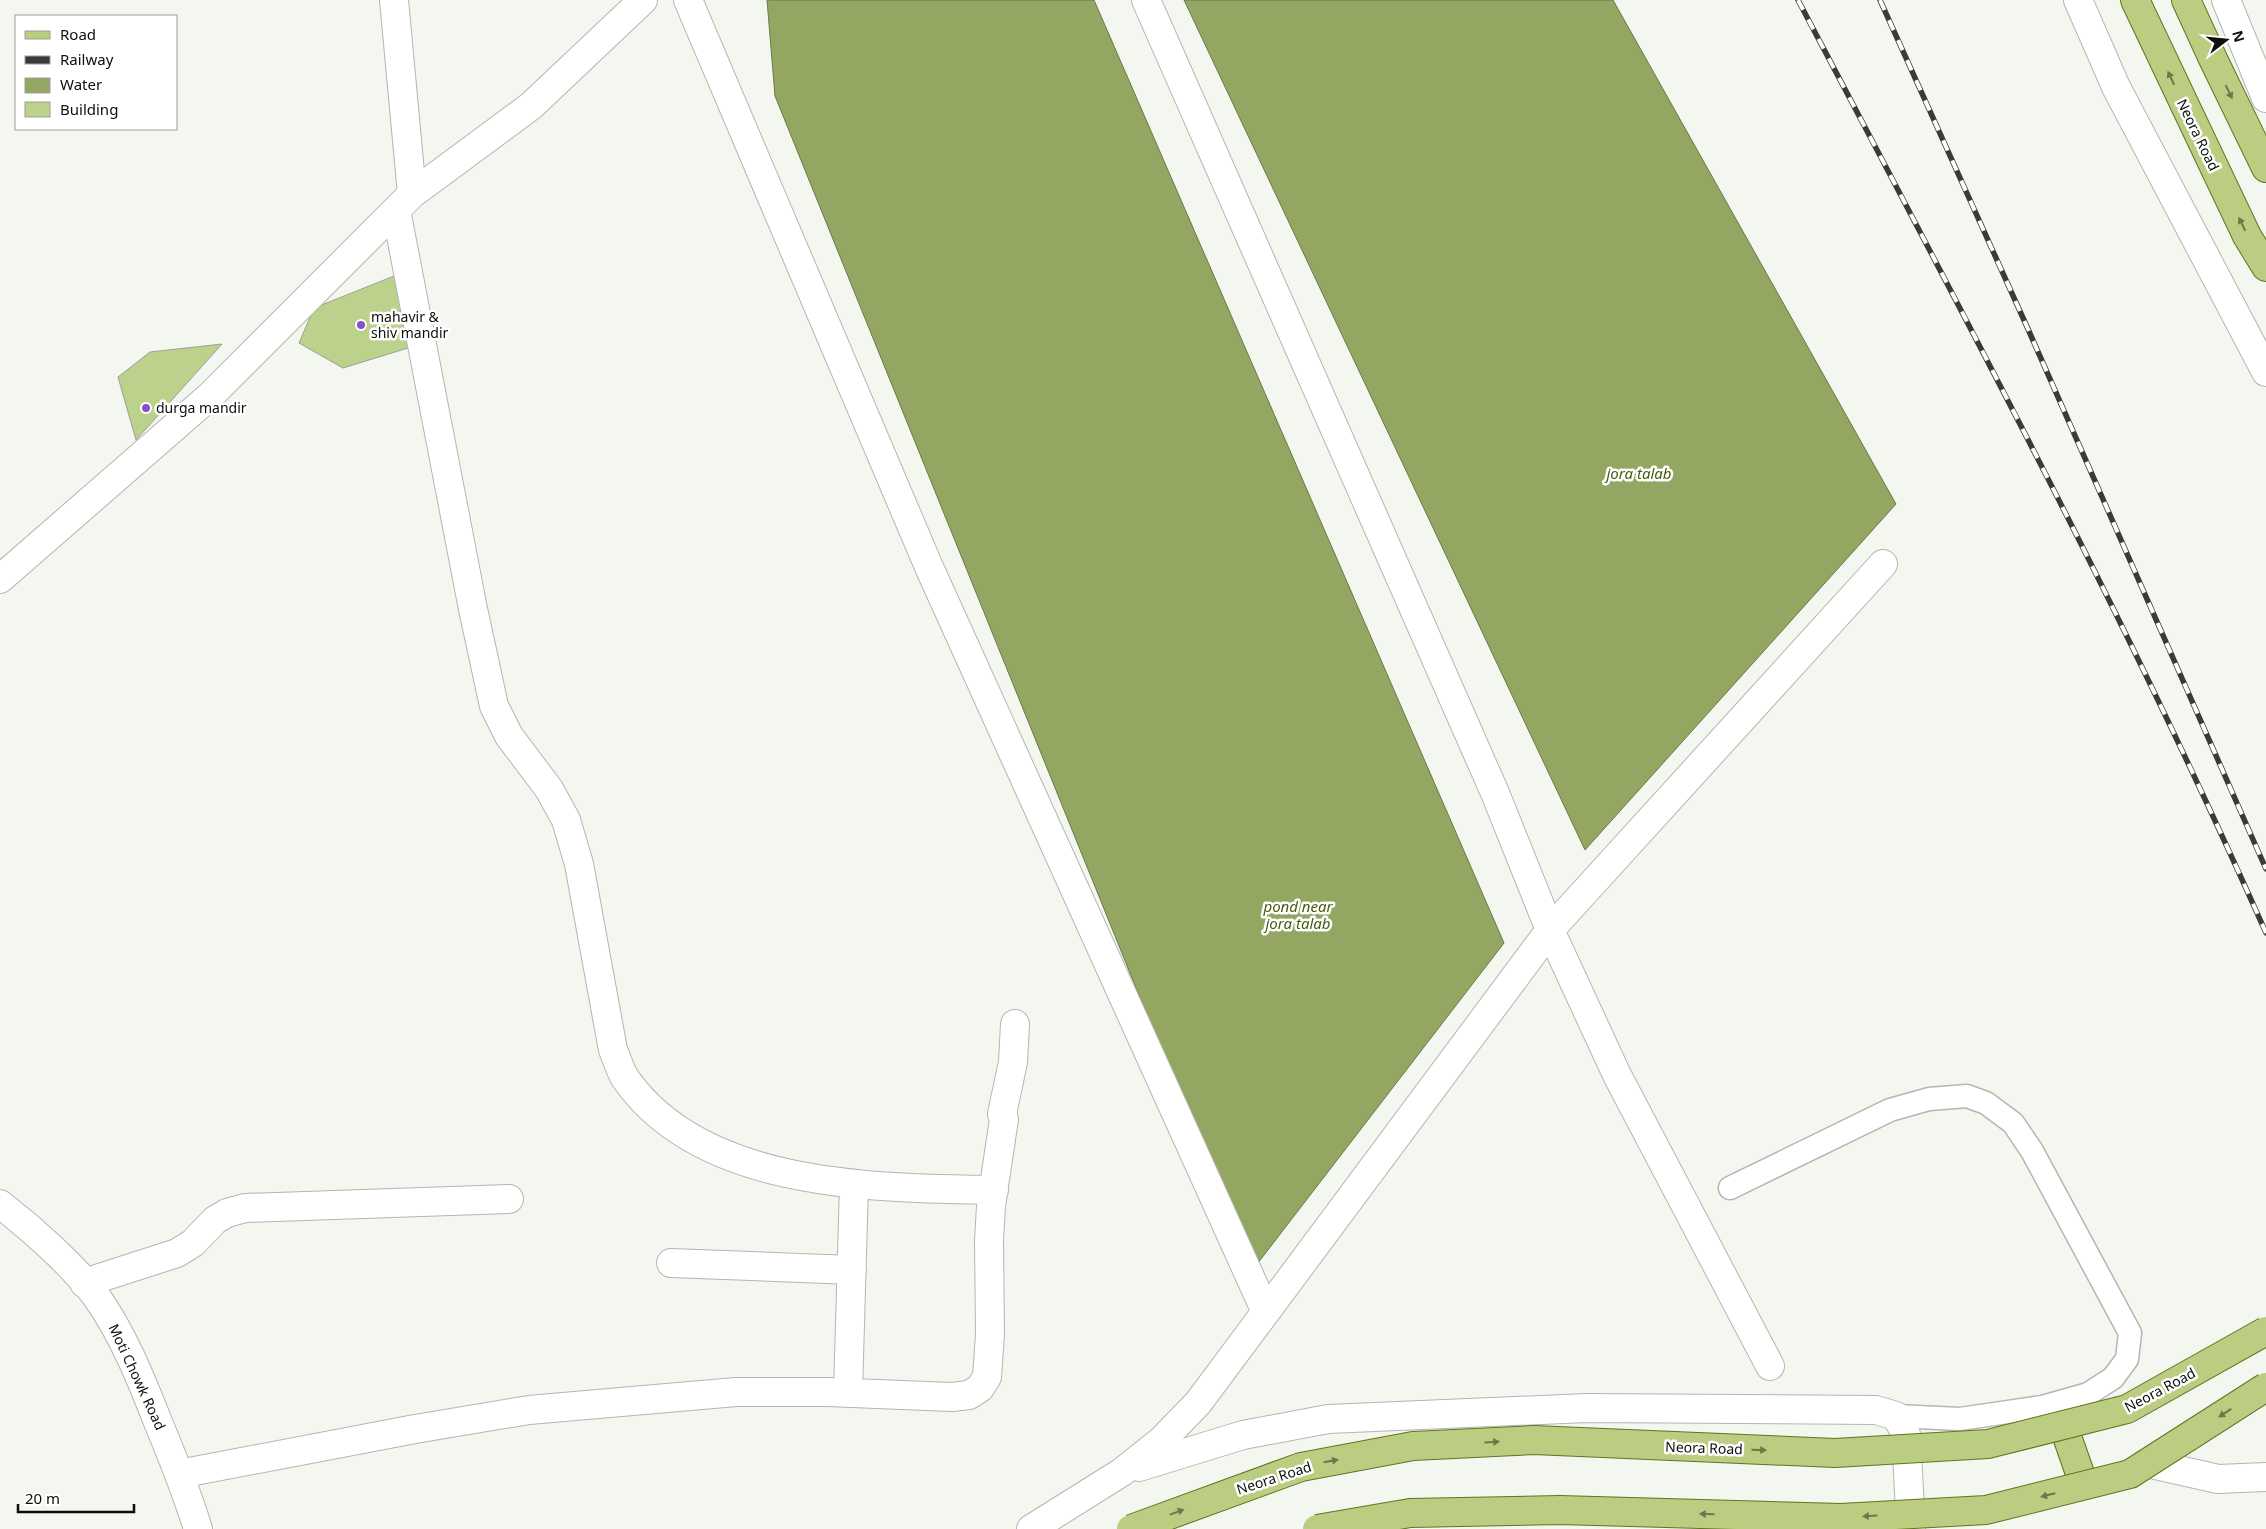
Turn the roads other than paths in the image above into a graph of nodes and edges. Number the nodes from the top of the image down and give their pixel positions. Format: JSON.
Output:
{"nodes":[{"id":1,"x":394,"y":0,"type":"edge"},
{"id":2,"x":643,"y":0,"type":"edge"},
{"id":3,"x":688,"y":0,"type":"edge"},
{"id":4,"x":1146,"y":0,"type":"edge"},
{"id":5,"x":2078,"y":0,"type":"edge"},
{"id":6,"x":2135,"y":0,"type":"edge"},
{"id":7,"x":2186,"y":0,"type":"edge"},
{"id":8,"x":2226,"y":0,"type":"edge"},
{"id":9,"x":2266,"y":98,"type":"edge"},
{"id":10,"x":2266,"y":168,"type":"edge"},
{"id":11,"x":404,"y":202,"type":"junction"},
{"id":12,"x":2266,"y":267,"type":"edge"},
{"id":13,"x":2266,"y":372,"type":"edge"},
{"id":14,"x":1883,"y":564,"type":"dead end"},
{"id":15,"x":0,"y":579,"type":"edge"},
{"id":16,"x":1550,"y":930,"type":"junction"},
{"id":17,"x":1015,"y":1024,"type":"dead end"},
{"id":18,"x":854,"y":1185,"type":"junction"},
{"id":19,"x":1730,"y":1188,"type":"dead end"},
{"id":20,"x":994,"y":1190,"type":"junction"},
{"id":21,"x":509,"y":1199,"type":"dead end"},
{"id":22,"x":0,"y":1204,"type":"edge"},
{"id":23,"x":671,"y":1263,"type":"dead end"},
{"id":24,"x":852,"y":1270,"type":"junction"},
{"id":25,"x":84,"y":1283,"type":"junction"},
{"id":26,"x":1265,"y":1310,"type":"junction"},
{"id":27,"x":2266,"y":1331,"type":"edge"},
{"id":28,"x":1770,"y":1366,"type":"dead end"},
{"id":29,"x":2266,"y":1387,"type":"edge"},
{"id":30,"x":848,"y":1393,"type":"junction"},
{"id":31,"x":1896,"y":1416,"type":"junction"},
{"id":32,"x":2063,"y":1425,"type":"junction"},
{"id":33,"x":2147,"y":1463,"type":"junction"},
{"id":34,"x":1122,"y":1472,"type":"junction"},
{"id":35,"x":179,"y":1474,"type":"junction"},
{"id":36,"x":2266,"y":1478,"type":"edge"},
{"id":37,"x":2084,"y":1485,"type":"junction"},
{"id":38,"x":198,"y":1529,"type":"edge"},
{"id":39,"x":1032,"y":1529,"type":"edge"},
{"id":40,"x":1131,"y":1529,"type":"edge"},
{"id":41,"x":1317,"y":1529,"type":"edge"},
{"id":42,"x":1911,"y":1529,"type":"edge"}],
"edges":[{"from":1,"to":11,"type":"street"},
{"from":2,"to":11,"type":"street"},
{"from":3,"to":26,"type":"street"},
{"from":4,"to":16,"type":"street"},
{"from":5,"to":13,"type":"street"},
{"from":12,"to":6,"type":"main road","name":"Neora Road","one_way":true},
{"from":7,"to":10,"type":"main road","one_way":true},
{"from":8,"to":9,"type":"street"},
{"from":11,"to":15,"type":"street"},
{"from":11,"to":18,"type":"street"},
{"from":14,"to":16,"type":"street"},
{"from":16,"to":26,"type":"street"},
{"from":16,"to":28,"type":"street"},
{"from":17,"to":20,"type":"street"},
{"from":18,"to":20,"type":"street"},
{"from":18,"to":24,"type":"street"},
{"from":19,"to":31,"type":"lane"},
{"from":20,"to":30,"type":"street"},
{"from":21,"to":25,"type":"street"},
{"from":22,"to":25,"type":"street","name":"Moti Chowk Road"},
{"from":23,"to":24,"type":"street"},
{"from":24,"to":30,"type":"street"},
{"from":25,"to":35,"type":"street","name":"Moti Chowk Road"},
{"from":26,"to":34,"type":"street"},
{"from":27,"to":32,"type":"main road","name":"Neora Road","bridge":true},
{"from":29,"to":33,"type":"main road","one_way":true,"bridge":true},
{"from":30,"to":35,"type":"street"},
{"from":31,"to":34,"type":"street"},
{"from":31,"to":42,"type":"street"},
{"from":32,"to":37,"type":"main road"},
{"from":40,"to":32,"type":"main road","name":"Neora Road","one_way":true,"bridge":true},
{"from":33,"to":36,"type":"street"},
{"from":33,"to":37,"type":"main road","bridge":true},
{"from":34,"to":39,"type":"street"},
{"from":35,"to":38,"type":"street","name":"Moti Chowk Road"},
{"from":37,"to":41,"type":"main road","one_way":true,"bridge":true}]}
